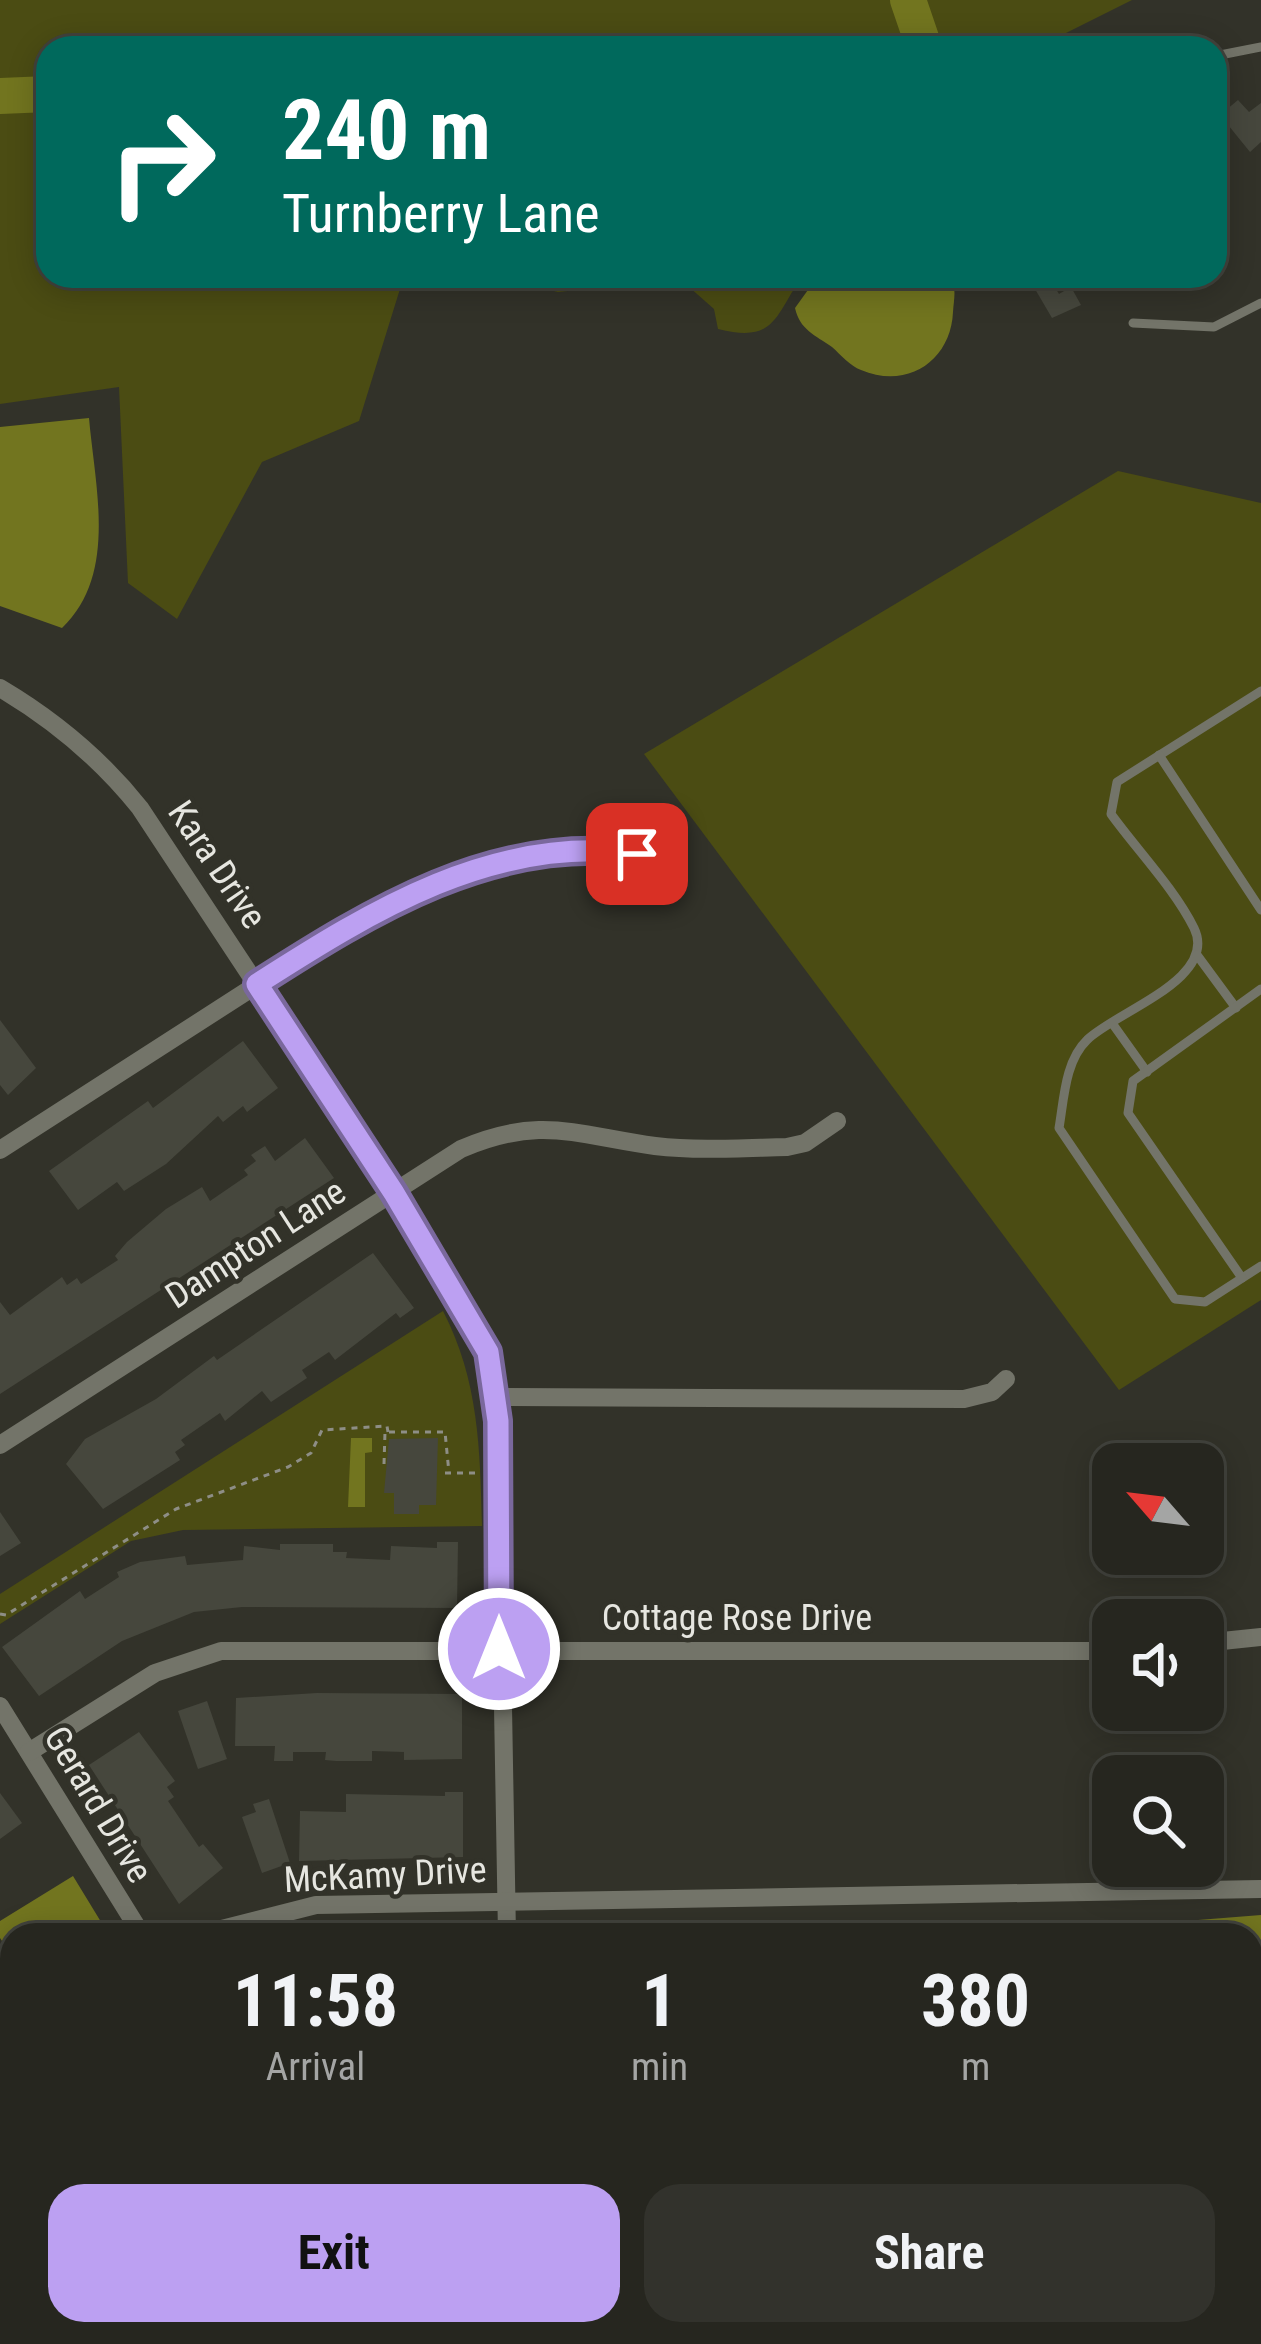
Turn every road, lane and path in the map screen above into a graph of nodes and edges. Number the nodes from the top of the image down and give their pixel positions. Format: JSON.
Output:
{"nodes":[{"id":1,"x":1261,"y":47,"type":"edge"},
{"id":2,"x":1227,"y":54,"type":"edge"},
{"id":3,"x":1261,"y":303,"type":"edge"},
{"id":4,"x":1133,"y":322,"type":"dead end"},
{"id":5,"x":0,"y":688,"type":"edge"},
{"id":6,"x":1261,"y":691,"type":"edge"},
{"id":7,"x":1160,"y":755,"type":"junction"},
{"id":8,"x":659,"y":863,"type":"dead end"},
{"id":9,"x":1261,"y":910,"type":"edge"},
{"id":10,"x":1197,"y":955,"type":"junction"},
{"id":11,"x":257,"y":984,"type":"junction"},
{"id":12,"x":1261,"y":989,"type":"edge"},
{"id":13,"x":1236,"y":1008,"type":"junction"},
{"id":14,"x":1112,"y":1023,"type":"junction"},
{"id":15,"x":1147,"y":1072,"type":"junction"},
{"id":16,"x":837,"y":1121,"type":"dead end"},
{"id":17,"x":0,"y":1149,"type":"edge"},
{"id":18,"x":394,"y":1193,"type":"junction"},
{"id":19,"x":1261,"y":1266,"type":"edge"},
{"id":20,"x":1242,"y":1278,"type":"junction"},
{"id":21,"x":1006,"y":1379,"type":"dead end"},
{"id":22,"x":496,"y":1397,"type":"junction"},
{"id":23,"x":388,"y":1432,"type":"junction"},
{"id":24,"x":0,"y":1445,"type":"edge"},
{"id":25,"x":384,"y":1464,"type":"dead end"},
{"id":26,"x":476,"y":1473,"type":"dead end"},
{"id":27,"x":0,"y":1614,"type":"edge"},
{"id":28,"x":1261,"y":1637,"type":"edge"},
{"id":29,"x":1224,"y":1640,"type":"edge"},
{"id":30,"x":499,"y":1649,"type":"junction"},
{"id":31,"x":1092,"y":1651,"type":"edge"},
{"id":32,"x":0,"y":1706,"type":"edge"},
{"id":33,"x":29,"y":1752,"type":"junction"},
{"id":34,"x":1261,"y":1888,"type":"edge"},
{"id":35,"x":507,"y":1900,"type":"junction"},
{"id":36,"x":135,"y":1923,"type":"edge"},
{"id":37,"x":245,"y":1923,"type":"edge"},
{"id":38,"x":508,"y":1923,"type":"edge"}],
"edges":[{"from":1,"to":2,"type":"lane"},
{"from":3,"to":4,"type":"lane"},
{"from":5,"to":11,"type":"street","name":"Kara Drive"},
{"from":6,"to":7,"type":"lane"},
{"from":7,"to":9,"type":"lane"},
{"from":7,"to":10,"type":"lane"},
{"from":8,"to":11,"type":"street"},
{"from":10,"to":13,"type":"lane"},
{"from":10,"to":14,"type":"lane"},
{"from":11,"to":17,"type":"street"},
{"from":11,"to":18,"type":"street","name":"Kara Drive"},
{"from":12,"to":13,"type":"lane"},
{"from":13,"to":15,"type":"lane"},
{"from":14,"to":15,"type":"lane"},
{"from":14,"to":20,"type":"lane"},
{"from":15,"to":20,"type":"lane"},
{"from":16,"to":18,"type":"street","name":"Dampton Lane"},
{"from":18,"to":22,"type":"street","name":"Kara Drive"},
{"from":18,"to":24,"type":"street","name":"Dampton Lane"},
{"from":19,"to":20,"type":"lane"},
{"from":21,"to":22,"type":"street"},
{"from":22,"to":30,"type":"street","name":"Kara Drive"},
{"from":23,"to":25,"type":"path"},
{"from":23,"to":26,"type":"path"},
{"from":23,"to":27,"type":"path"},
{"from":28,"to":29,"type":"street"},
{"from":30,"to":31,"type":"street","name":"Cottage Rose Drive"},
{"from":30,"to":33,"type":"street","name":"Cottage Rose Drive"},
{"from":30,"to":35,"type":"street","name":"Kara Drive"},
{"from":32,"to":33,"type":"street","name":"Gerard Drive"},
{"from":33,"to":36,"type":"street","name":"Gerard Drive"},
{"from":34,"to":35,"type":"street","name":"McKamy Drive"},
{"from":35,"to":37,"type":"street","name":"McKamy Drive"},
{"from":35,"to":38,"type":"street","name":"Kara Drive"}]}
